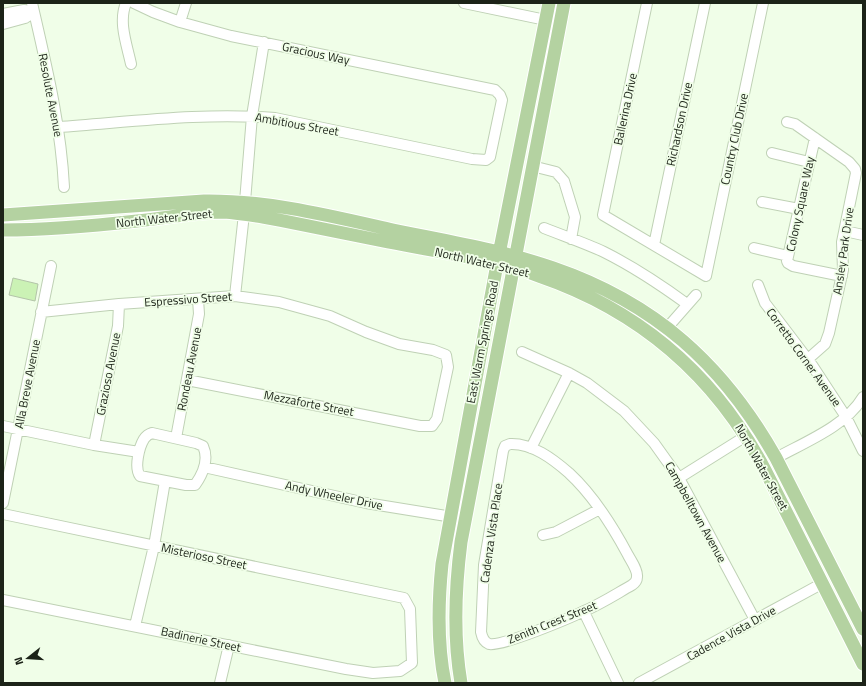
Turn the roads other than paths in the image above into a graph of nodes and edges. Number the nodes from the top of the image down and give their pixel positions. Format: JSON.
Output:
{"nodes":[{"id":1,"x":126,"y":3,"type":"edge"},
{"id":2,"x":134,"y":3,"type":"edge"},
{"id":3,"x":186,"y":3,"type":"edge"},
{"id":4,"x":464,"y":3,"type":"edge"},
{"id":5,"x":549,"y":3,"type":"edge"},
{"id":6,"x":564,"y":3,"type":"edge"},
{"id":7,"x":647,"y":3,"type":"edge"},
{"id":8,"x":705,"y":3,"type":"edge"},
{"id":9,"x":763,"y":3,"type":"edge"},
{"id":10,"x":33,"y":7,"type":"edge"},
{"id":11,"x":3,"y":14,"type":"edge"},
{"id":12,"x":546,"y":20,"type":"junction"},
{"id":13,"x":180,"y":22,"type":"junction"},
{"id":14,"x":560,"y":23,"type":"junction"},
{"id":15,"x":3,"y":24,"type":"edge"},
{"id":16,"x":264,"y":42,"type":"junction"},
{"id":17,"x":131,"y":64,"type":"dead end"},
{"id":18,"x":252,"y":116,"type":"junction"},
{"id":19,"x":787,"y":122,"type":"dead end"},
{"id":20,"x":58,"y":127,"type":"junction"},
{"id":21,"x":815,"y":138,"type":"junction"},
{"id":22,"x":772,"y":153,"type":"dead end"},
{"id":23,"x":486,"y":160,"type":"joint"},
{"id":24,"x":809,"y":162,"type":"junction"},
{"id":25,"x":532,"y":166,"type":"junction"},
{"id":26,"x":64,"y":187,"type":"dead end"},
{"id":27,"x":762,"y":202,"type":"dead end"},
{"id":28,"x":245,"y":208,"type":"junction"},
{"id":29,"x":799,"y":209,"type":"junction"},
{"id":30,"x":3,"y":215,"type":"edge"},
{"id":31,"x":544,"y":228,"type":"dead end"},
{"id":32,"x":3,"y":230,"type":"edge"},
{"id":33,"x":844,"y":231,"type":"junction"},
{"id":34,"x":863,"y":235,"type":"edge"},
{"id":35,"x":571,"y":239,"type":"junction"},
{"id":36,"x":654,"y":245,"type":"junction"},
{"id":37,"x":754,"y":248,"type":"dead end"},
{"id":38,"x":788,"y":256,"type":"junction"},
{"id":39,"x":498,"y":258,"type":"junction"},
{"id":40,"x":514,"y":262,"type":"junction"},
{"id":41,"x":51,"y":266,"type":"dead end"},
{"id":42,"x":842,"y":276,"type":"junction"},
{"id":43,"x":758,"y":285,"type":"dead end"},
{"id":44,"x":696,"y":294,"type":"dead end"},
{"id":45,"x":235,"y":296,"type":"junction"},
{"id":46,"x":198,"y":299,"type":"junction"},
{"id":47,"x":119,"y":304,"type":"junction"},
{"id":48,"x":687,"y":304,"type":"junction"},
{"id":49,"x":41,"y":312,"type":"junction"},
{"id":50,"x":668,"y":328,"type":"junction"},
{"id":51,"x":522,"y":352,"type":"dead end"},
{"id":52,"x":808,"y":360,"type":"junction"},
{"id":53,"x":569,"y":373,"type":"junction"},
{"id":54,"x":187,"y":380,"type":"junction"},
{"id":55,"x":863,"y":396,"type":"edge"},
{"id":56,"x":846,"y":417,"type":"junction"},
{"id":57,"x":3,"y":426,"type":"edge"},
{"id":58,"x":432,"y":426,"type":"joint"},
{"id":59,"x":18,"y":429,"type":"junction"},
{"id":60,"x":746,"y":436,"type":"junction"},
{"id":61,"x":176,"y":438,"type":"junction"},
{"id":62,"x":94,"y":445,"type":"junction"},
{"id":63,"x":531,"y":448,"type":"junction"},
{"id":64,"x":863,"y":451,"type":"edge"},
{"id":65,"x":139,"y":452,"type":"junction"},
{"id":66,"x":776,"y":458,"type":"junction"},
{"id":67,"x":204,"y":467,"type":"junction"},
{"id":68,"x":679,"y":478,"type":"junction"},
{"id":69,"x":165,"y":481,"type":"junction"},
{"id":70,"x":3,"y":503,"type":"edge"},
{"id":71,"x":600,"y":509,"type":"junction"},
{"id":72,"x":3,"y":514,"type":"edge"},
{"id":73,"x":449,"y":517,"type":"junction"},
{"id":74,"x":465,"y":519,"type":"junction"},
{"id":75,"x":543,"y":535,"type":"dead end"},
{"id":76,"x":154,"y":546,"type":"junction"},
{"id":77,"x":823,"y":583,"type":"junction"},
{"id":78,"x":3,"y":600,"type":"edge"},
{"id":79,"x":584,"y":612,"type":"junction"},
{"id":80,"x":755,"y":620,"type":"junction"},
{"id":81,"x":135,"y":626,"type":"junction"},
{"id":82,"x":863,"y":629,"type":"edge"},
{"id":83,"x":486,"y":642,"type":"joint"},
{"id":84,"x":229,"y":645,"type":"junction"},
{"id":85,"x":863,"y":664,"type":"edge"},
{"id":86,"x":400,"y":672,"type":"joint"},
{"id":87,"x":658,"y":673,"type":"junction"},
{"id":88,"x":445,"y":682,"type":"edge"},
{"id":89,"x":220,"y":683,"type":"edge"},
{"id":90,"x":462,"y":683,"type":"edge"},
{"id":91,"x":618,"y":683,"type":"edge"},
{"id":92,"x":639,"y":683,"type":"edge"},
{"id":93,"x":663,"y":683,"type":"edge"}],
"edges":[{"from":1,"to":17,"type":"street"},
{"from":2,"to":13,"type":"street","name":"Gracious Way"},
{"from":3,"to":13,"type":"street"},
{"from":4,"to":12,"type":"street"},
{"from":5,"to":12,"type":"main road","name":"East Warm Springs Road"},
{"from":6,"to":14,"type":"main road","name":"East Warm Springs Road"},
{"from":7,"to":36,"type":"street","name":"Ballerina Drive"},
{"from":8,"to":36,"type":"street","name":"Richardson Drive"},
{"from":9,"to":36,"type":"street","name":"Country Club Drive"},
{"from":10,"to":11,"type":"street"},
{"from":10,"to":15,"type":"street"},
{"from":10,"to":20,"type":"street","name":"Resolute Avenue"},
{"from":12,"to":14,"type":"street"},
{"from":12,"to":39,"type":"main road","name":"East Warm Springs Road"},
{"from":13,"to":16,"type":"street","name":"Gracious Way"},
{"from":14,"to":25,"type":"main road","name":"East Warm Springs Road"},
{"from":16,"to":18,"type":"street"},
{"from":16,"to":23,"type":"street","name":"Gracious Way"},
{"from":18,"to":20,"type":"street","name":"Ambitious Street"},
{"from":18,"to":23,"type":"street","name":"Ambitious Street"},
{"from":18,"to":28,"type":"street"},
{"from":19,"to":21,"type":"street","name":"Ansley Park Drive"},
{"from":20,"to":26,"type":"street","name":"Resolute Avenue"},
{"from":21,"to":24,"type":"street","name":"Colony Square Way"},
{"from":21,"to":33,"type":"street","name":"Ansley Park Drive"},
{"from":22,"to":24,"type":"street"},
{"from":24,"to":29,"type":"street","name":"Colony Square Way"},
{"from":25,"to":35,"type":"street"},
{"from":25,"to":40,"type":"main road","name":"East Warm Springs Road"},
{"from":27,"to":29,"type":"street"},
{"from":28,"to":30,"type":"main road","name":"North Water Street"},
{"from":28,"to":32,"type":"main road","name":"North Water Street"},
{"from":28,"to":39,"type":"main road","name":"North Water Street"},
{"from":28,"to":45,"type":"street"},
{"from":29,"to":38,"type":"street","name":"Colony Square Way"},
{"from":31,"to":35,"type":"street"},
{"from":33,"to":34,"type":"street"},
{"from":33,"to":42,"type":"street","name":"Ansley Park Drive"},
{"from":35,"to":48,"type":"street"},
{"from":37,"to":38,"type":"street"},
{"from":38,"to":42,"type":"street","name":"Colony Square Way"},
{"from":39,"to":40,"type":"main road","name":"North Water Street"},
{"from":39,"to":73,"type":"main road","name":"East Warm Springs Road"},
{"from":40,"to":50,"type":"main road","name":"North Water Street"},
{"from":40,"to":60,"type":"main road","name":"North Water Street"},
{"from":40,"to":74,"type":"main road","name":"East Warm Springs Road"},
{"from":41,"to":49,"type":"street","name":"Alla Breve Avenue"},
{"from":42,"to":52,"type":"street","name":"Ansley Park Drive"},
{"from":43,"to":52,"type":"street","name":"Corretto Corner Avenue"},
{"from":44,"to":48,"type":"street"},
{"from":45,"to":46,"type":"street","name":"Espressivo Street"},
{"from":45,"to":58,"type":"street","name":"Espressivo Street"},
{"from":46,"to":47,"type":"street","name":"Espressivo Street"},
{"from":46,"to":54,"type":"street","name":"Rondeau Avenue"},
{"from":47,"to":49,"type":"street","name":"Espressivo Street"},
{"from":47,"to":62,"type":"street","name":"Grazioso Avenue"},
{"from":48,"to":50,"type":"street"},
{"from":49,"to":59,"type":"street","name":"Alla Breve Avenue"},
{"from":50,"to":66,"type":"main road","name":"North Water Street"},
{"from":51,"to":53,"type":"street","name":"Campbelltown Avenue"},
{"from":52,"to":56,"type":"street","name":"Corretto Corner Avenue"},
{"from":53,"to":63,"type":"street"},
{"from":53,"to":68,"type":"street","name":"Campbelltown Avenue"},
{"from":54,"to":58,"type":"street","name":"Mezzaforte Street"},
{"from":54,"to":61,"type":"street","name":"Rondeau Avenue"},
{"from":55,"to":56,"type":"street"},
{"from":56,"to":64,"type":"street","name":"Corretto Corner Avenue"},
{"from":56,"to":66,"type":"street"},
{"from":57,"to":59,"type":"street"},
{"from":59,"to":62,"type":"street"},
{"from":59,"to":70,"type":"street","name":"Alla Breve Avenue"},
{"from":60,"to":68,"type":"street"},
{"from":60,"to":77,"type":"main road","name":"North Water Street"},
{"from":61,"to":65,"type":"street"},
{"from":61,"to":67,"type":"street"},
{"from":62,"to":65,"type":"street"},
{"from":63,"to":71,"type":"street"},
{"from":63,"to":83,"type":"street","name":"Cadenza Vista Place"},
{"from":65,"to":69,"type":"street"},
{"from":66,"to":82,"type":"main road","name":"North Water Street"},
{"from":67,"to":69,"type":"street"},
{"from":67,"to":73,"type":"street","name":"Andy Wheeler Drive"},
{"from":68,"to":80,"type":"street","name":"Campbelltown Avenue"},
{"from":69,"to":76,"type":"street"},
{"from":71,"to":75,"type":"street"},
{"from":71,"to":79,"type":"street","name":"Zenith Crest Street"},
{"from":72,"to":76,"type":"street","name":"Misterioso Street"},
{"from":73,"to":74,"type":"street","name":"Andy Wheeler Drive"},
{"from":73,"to":88,"type":"main road","name":"East Warm Springs Road"},
{"from":74,"to":90,"type":"main road","name":"East Warm Springs Road"},
{"from":76,"to":81,"type":"street"},
{"from":76,"to":86,"type":"street","name":"Misterioso Street"},
{"from":77,"to":80,"type":"street","name":"Cadence Vista Drive"},
{"from":77,"to":82,"type":"main road"},
{"from":77,"to":85,"type":"main road","name":"North Water Street"},
{"from":78,"to":81,"type":"street","name":"Badinerie Street"},
{"from":79,"to":83,"type":"street","name":"Zenith Crest Street"},
{"from":79,"to":91,"type":"street"},
{"from":80,"to":87,"type":"street","name":"Cadence Vista Drive"},
{"from":81,"to":84,"type":"street","name":"Badinerie Street"},
{"from":84,"to":86,"type":"street","name":"Badinerie Street"},
{"from":84,"to":89,"type":"street"},
{"from":87,"to":92,"type":"street","name":"Cadence Vista Drive"},
{"from":87,"to":93,"type":"street"}]}
